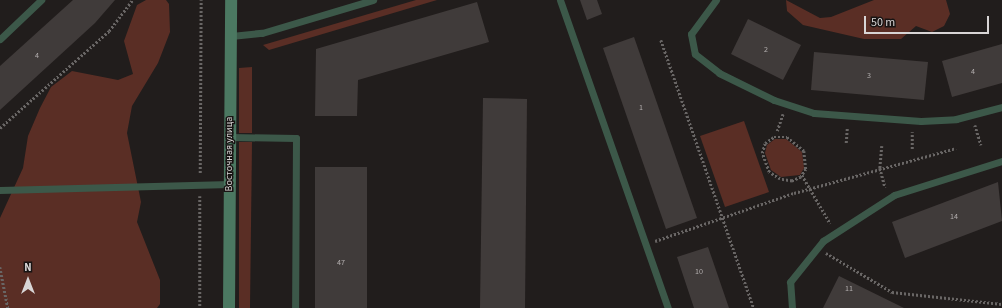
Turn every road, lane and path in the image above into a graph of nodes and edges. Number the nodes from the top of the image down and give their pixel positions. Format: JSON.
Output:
{"nodes":[{"id":1,"x":41,"y":0,"type":"edge"},
{"id":2,"x":132,"y":0,"type":"edge"},
{"id":3,"x":201,"y":0,"type":"edge"},
{"id":4,"x":231,"y":0,"type":"edge"},
{"id":5,"x":373,"y":0,"type":"edge"},
{"id":6,"x":560,"y":0,"type":"edge"},
{"id":7,"x":716,"y":0,"type":"edge"},
{"id":8,"x":231,"y":36,"type":"junction"},
{"id":9,"x":0,"y":39,"type":"edge"},
{"id":10,"x":661,"y":40,"type":"dead end"},
{"id":11,"x":1002,"y":107,"type":"edge"},
{"id":12,"x":0,"y":128,"type":"edge"},
{"id":13,"x":230,"y":137,"type":"junction"},
{"id":14,"x":882,"y":146,"type":"dead end"},
{"id":15,"x":956,"y":148,"type":"dead end"},
{"id":16,"x":1002,"y":161,"type":"edge"},
{"id":17,"x":880,"y":168,"type":"junction"},
{"id":18,"x":802,"y":175,"type":"junction"},
{"id":19,"x":230,"y":184,"type":"junction"},
{"id":20,"x":200,"y":185,"type":"junction"},
{"id":21,"x":810,"y":188,"type":"junction"},
{"id":22,"x":0,"y":190,"type":"edge"},
{"id":23,"x":889,"y":199,"type":"junction"},
{"id":24,"x":723,"y":218,"type":"junction"},
{"id":25,"x":836,"y":233,"type":"junction"},
{"id":26,"x":645,"y":244,"type":"junction"},
{"id":27,"x":826,"y":253,"type":"dead end"},
{"id":28,"x":0,"y":267,"type":"edge"},
{"id":29,"x":1002,"y":304,"type":"edge"},
{"id":30,"x":8,"y":308,"type":"edge"},
{"id":31,"x":200,"y":308,"type":"edge"},
{"id":32,"x":229,"y":308,"type":"edge"},
{"id":33,"x":295,"y":308,"type":"edge"},
{"id":34,"x":668,"y":308,"type":"edge"},
{"id":35,"x":754,"y":308,"type":"edge"},
{"id":36,"x":792,"y":308,"type":"edge"}],
"edges":[{"from":1,"to":9,"type":"lane"},
{"from":2,"to":12,"type":"path"},
{"from":3,"to":20,"type":"path"},
{"from":4,"to":8,"type":"main road","name":"Восточная улица"},
{"from":5,"to":8,"type":"lane"},
{"from":6,"to":26,"type":"lane"},
{"from":7,"to":11,"type":"lane"},
{"from":8,"to":13,"type":"main road","name":"Восточная улица"},
{"from":10,"to":24,"type":"path"},
{"from":13,"to":19,"type":"main road","name":"Восточная улица"},
{"from":13,"to":33,"type":"lane"},
{"from":14,"to":17,"type":"path"},
{"from":15,"to":17,"type":"path"},
{"from":16,"to":23,"type":"lane"},
{"from":17,"to":21,"type":"path"},
{"from":17,"to":23,"type":"path"},
{"from":18,"to":18,"type":"path"},
{"from":18,"to":21,"type":"path"},
{"from":19,"to":20,"type":"lane"},
{"from":19,"to":32,"type":"main road","name":"Восточная улица"},
{"from":20,"to":22,"type":"lane"},
{"from":20,"to":31,"type":"path"},
{"from":21,"to":24,"type":"path"},
{"from":21,"to":25,"type":"path"},
{"from":23,"to":25,"type":"lane"},
{"from":24,"to":26,"type":"path"},
{"from":24,"to":35,"type":"path"},
{"from":25,"to":36,"type":"lane"},
{"from":26,"to":34,"type":"lane"},
{"from":27,"to":29,"type":"path"},
{"from":28,"to":30,"type":"path"}]}
